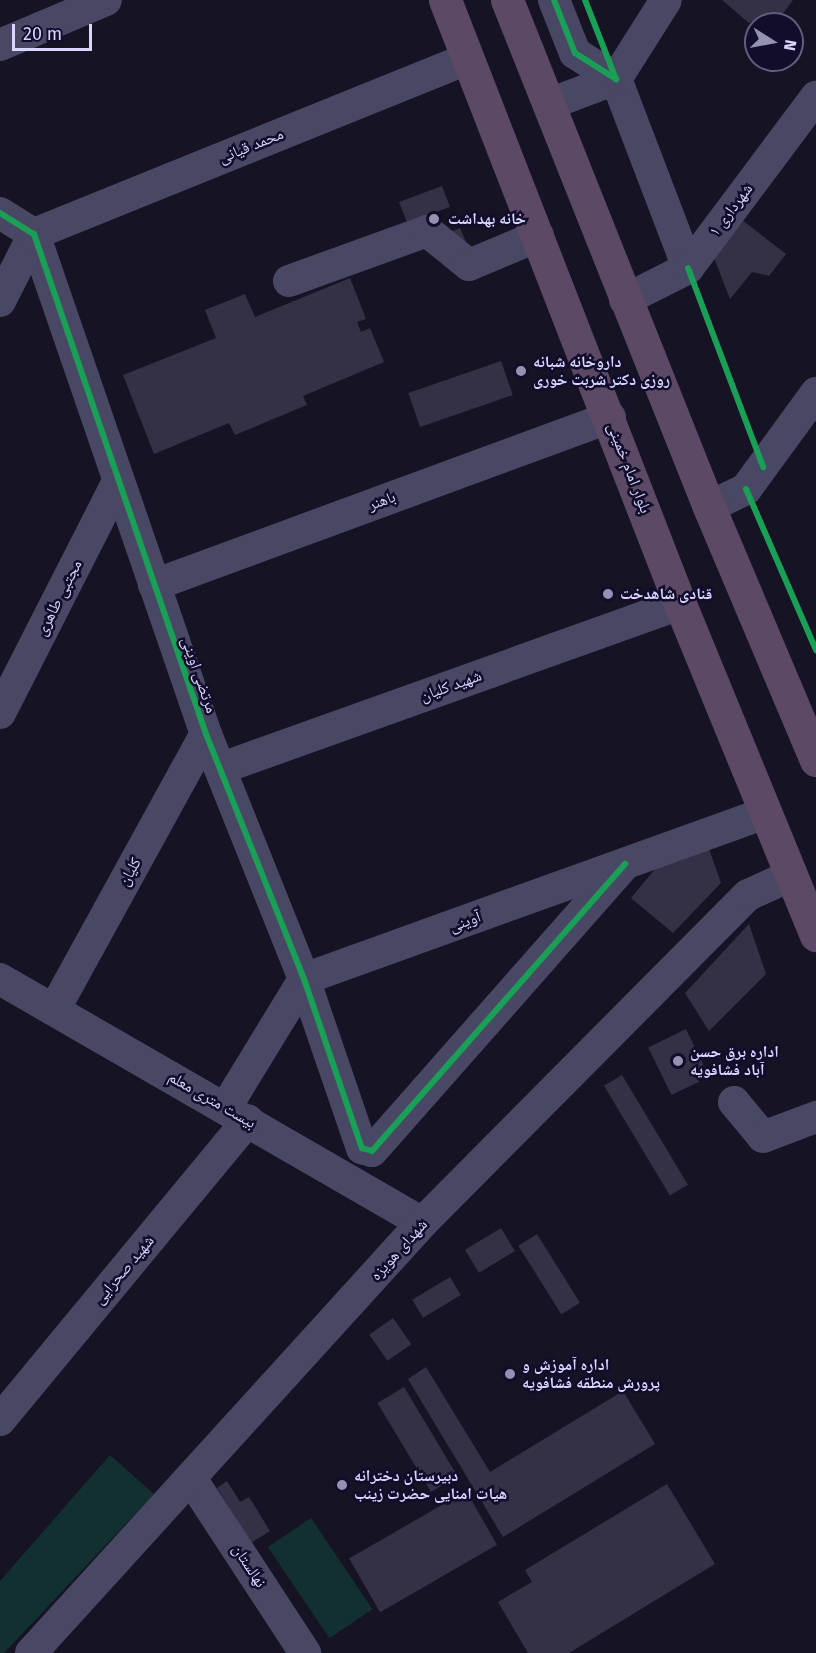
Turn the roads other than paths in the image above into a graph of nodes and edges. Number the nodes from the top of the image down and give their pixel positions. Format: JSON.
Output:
{"nodes":[{"id":1,"x":106,"y":0,"type":"edge"},
{"id":2,"x":445,"y":0,"type":"edge"},
{"id":3,"x":507,"y":0,"type":"edge"},
{"id":4,"x":554,"y":0,"type":"edge"},
{"id":5,"x":666,"y":0,"type":"edge"},
{"id":6,"x":0,"y":45,"type":"edge"},
{"id":7,"x":468,"y":59,"type":"junction"},
{"id":8,"x":616,"y":79,"type":"junction"},
{"id":9,"x":816,"y":96,"type":"edge"},
{"id":10,"x":549,"y":104,"type":"junction"},
{"id":11,"x":0,"y":213,"type":"edge"},
{"id":12,"x":34,"y":234,"type":"junction"},
{"id":13,"x":538,"y":236,"type":"junction"},
{"id":14,"x":688,"y":268,"type":"junction"},
{"id":15,"x":289,"y":281,"type":"dead end"},
{"id":16,"x":625,"y":300,"type":"junction"},
{"id":17,"x":0,"y":301,"type":"edge"},
{"id":18,"x":816,"y":393,"type":"edge"},
{"id":19,"x":610,"y":417,"type":"junction"},
{"id":20,"x":117,"y":483,"type":"junction"},
{"id":21,"x":709,"y":507,"type":"junction"},
{"id":22,"x":154,"y":585,"type":"junction"},
{"id":23,"x":680,"y":604,"type":"junction"},
{"id":24,"x":0,"y":713,"type":"edge"},
{"id":25,"x":206,"y":734,"type":"junction"},
{"id":26,"x":816,"y":760,"type":"edge"},
{"id":27,"x":222,"y":768,"type":"junction"},
{"id":28,"x":766,"y":813,"type":"junction"},
{"id":29,"x":625,"y":864,"type":"junction"},
{"id":30,"x":792,"y":875,"type":"junction"},
{"id":31,"x":816,"y":935,"type":"edge"},
{"id":32,"x":304,"y":979,"type":"junction"},
{"id":33,"x":0,"y":980,"type":"edge"},
{"id":34,"x":54,"y":1010,"type":"junction"},
{"id":35,"x":734,"y":1102,"type":"dead end"},
{"id":36,"x":237,"y":1113,"type":"junction"},
{"id":37,"x":816,"y":1117,"type":"edge"},
{"id":38,"x":422,"y":1223,"type":"junction"},
{"id":39,"x":0,"y":1420,"type":"edge"},
{"id":40,"x":192,"y":1480,"type":"junction"},
{"id":41,"x":31,"y":1653,"type":"edge"},
{"id":42,"x":305,"y":1653,"type":"edge"}],
"edges":[{"from":1,"to":6,"type":"street"},
{"from":2,"to":7,"type":"highway","name":"بلوار امام خمینی"},
{"from":3,"to":10,"type":"highway"},
{"from":4,"to":8,"type":"street"},
{"from":5,"to":8,"type":"street"},
{"from":7,"to":12,"type":"street","name":"محمد قیانی"},
{"from":7,"to":13,"type":"highway","name":"بلوار امام خمینی"},
{"from":8,"to":10,"type":"street"},
{"from":8,"to":14,"type":"street"},
{"from":9,"to":14,"type":"street","name":"شهرداری ۱"},
{"from":10,"to":16,"type":"highway"},
{"from":11,"to":12,"type":"street"},
{"from":12,"to":17,"type":"street"},
{"from":12,"to":20,"type":"street","name":"مرتضی اوینی"},
{"from":13,"to":15,"type":"street"},
{"from":13,"to":19,"type":"highway","name":"بلوار امام خمینی"},
{"from":14,"to":16,"type":"street","name":"شهرداری ۱"},
{"from":16,"to":21,"type":"highway"},
{"from":18,"to":21,"type":"street"},
{"from":19,"to":22,"type":"street","name":"باهنر"},
{"from":19,"to":23,"type":"highway","name":"بلوار امام خمینی"},
{"from":20,"to":22,"type":"street","name":"مرتضی اوینی"},
{"from":20,"to":24,"type":"street","name":"مجتبی طاهری"},
{"from":21,"to":26,"type":"highway"},
{"from":22,"to":25,"type":"street","name":"مرتضی اوینی"},
{"from":23,"to":27,"type":"street","name":"شهید کلیان"},
{"from":23,"to":28,"type":"highway","name":"بلوار امام خمینی"},
{"from":25,"to":27,"type":"street","name":"مرتضی اوینی"},
{"from":25,"to":34,"type":"street","name":"کلیان"},
{"from":27,"to":32,"type":"street","name":"مرتضی اوینی"},
{"from":28,"to":29,"type":"street","name":"آوینی"},
{"from":28,"to":30,"type":"highway","name":"بلوار امام خمینی"},
{"from":29,"to":32,"type":"street","name":"آوینی"},
{"from":29,"to":32,"type":"street","name":"مرتضی اوینی"},
{"from":30,"to":31,"type":"highway","name":"بلوار امام خمینی"},
{"from":30,"to":38,"type":"street","name":"شهدای هویزه"},
{"from":32,"to":36,"type":"street"},
{"from":33,"to":34,"type":"street","name":"بیست متری معلم"},
{"from":34,"to":36,"type":"street","name":"بیست متری معلم"},
{"from":35,"to":37,"type":"street"},
{"from":36,"to":38,"type":"street","name":"بیست متری معلم"},
{"from":36,"to":39,"type":"street","name":"شهید صحرایی"},
{"from":38,"to":40,"type":"street","name":"شهدای هویزه"},
{"from":40,"to":41,"type":"street","name":"شهدای هویزه"},
{"from":40,"to":42,"type":"street","name":"نهالستان"}]}
